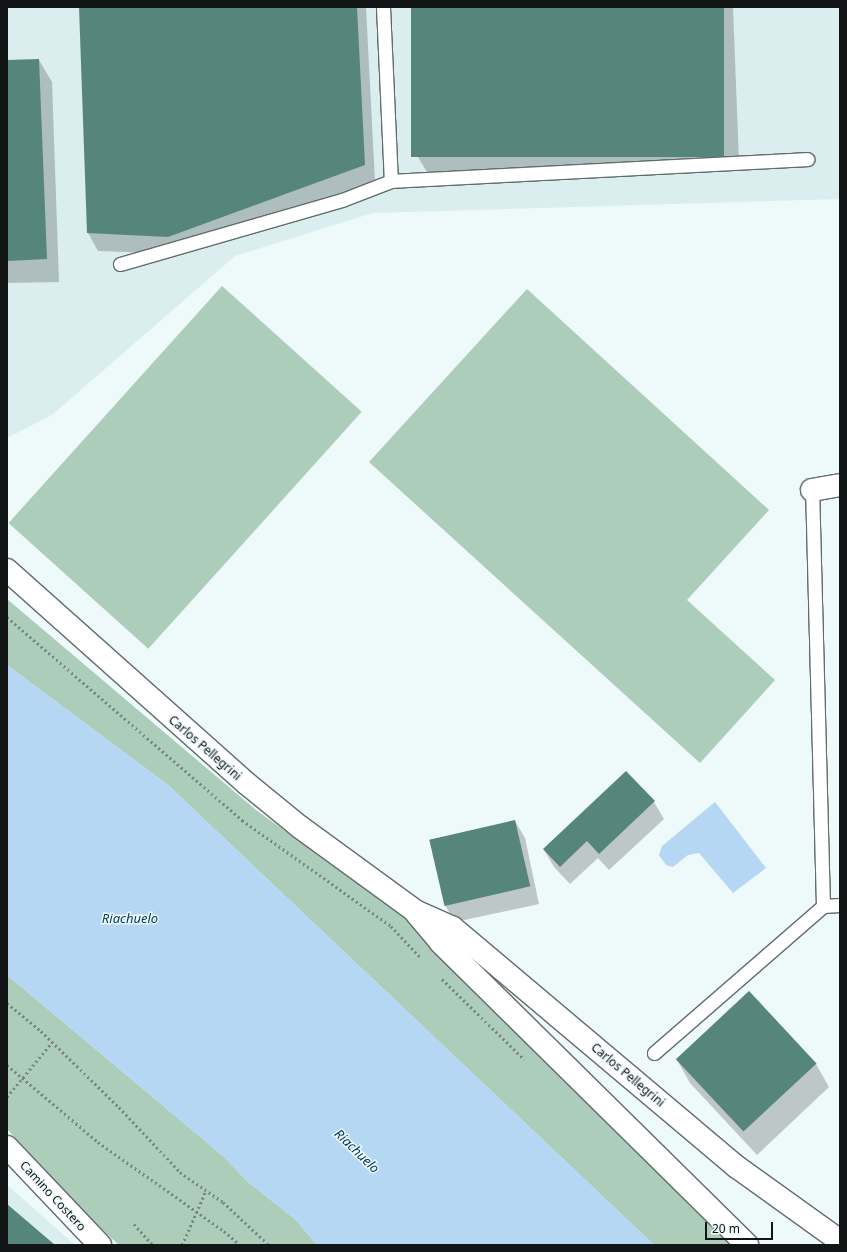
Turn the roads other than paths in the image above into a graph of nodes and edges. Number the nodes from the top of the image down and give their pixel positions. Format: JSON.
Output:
{"nodes":[{"id":1,"x":383,"y":7,"type":"edge"},
{"id":2,"x":807,"y":159,"type":"dead end"},
{"id":3,"x":391,"y":182,"type":"junction"},
{"id":4,"x":120,"y":264,"type":"dead end"},
{"id":5,"x":840,"y":485,"type":"edge"},
{"id":6,"x":812,"y":490,"type":"joint"},
{"id":7,"x":7,"y":570,"type":"edge"},
{"id":8,"x":840,"y":905,"type":"edge"},
{"id":9,"x":823,"y":906,"type":"junction"},
{"id":10,"x":416,"y":911,"type":"junction"},
{"id":11,"x":654,"y":1053,"type":"dead end"},
{"id":12,"x":7,"y":1147,"type":"edge"},
{"id":13,"x":840,"y":1241,"type":"edge"},
{"id":14,"x":100,"y":1245,"type":"edge"},
{"id":15,"x":747,"y":1245,"type":"edge"}],
"edges":[{"from":1,"to":3,"type":"lane"},
{"from":2,"to":3,"type":"lane"},
{"from":3,"to":4,"type":"lane"},
{"from":5,"to":6,"type":"street"},
{"from":6,"to":9,"type":"lane"},
{"from":7,"to":10,"type":"street","name":"Carlos Pellegrini"},
{"from":8,"to":9,"type":"lane"},
{"from":9,"to":11,"type":"lane"},
{"from":10,"to":13,"type":"street","name":"Carlos Pellegrini"},
{"from":10,"to":15,"type":"street","name":"Carlos Pellegrini"},
{"from":12,"to":14,"type":"street","name":"Camino Costero"}]}
